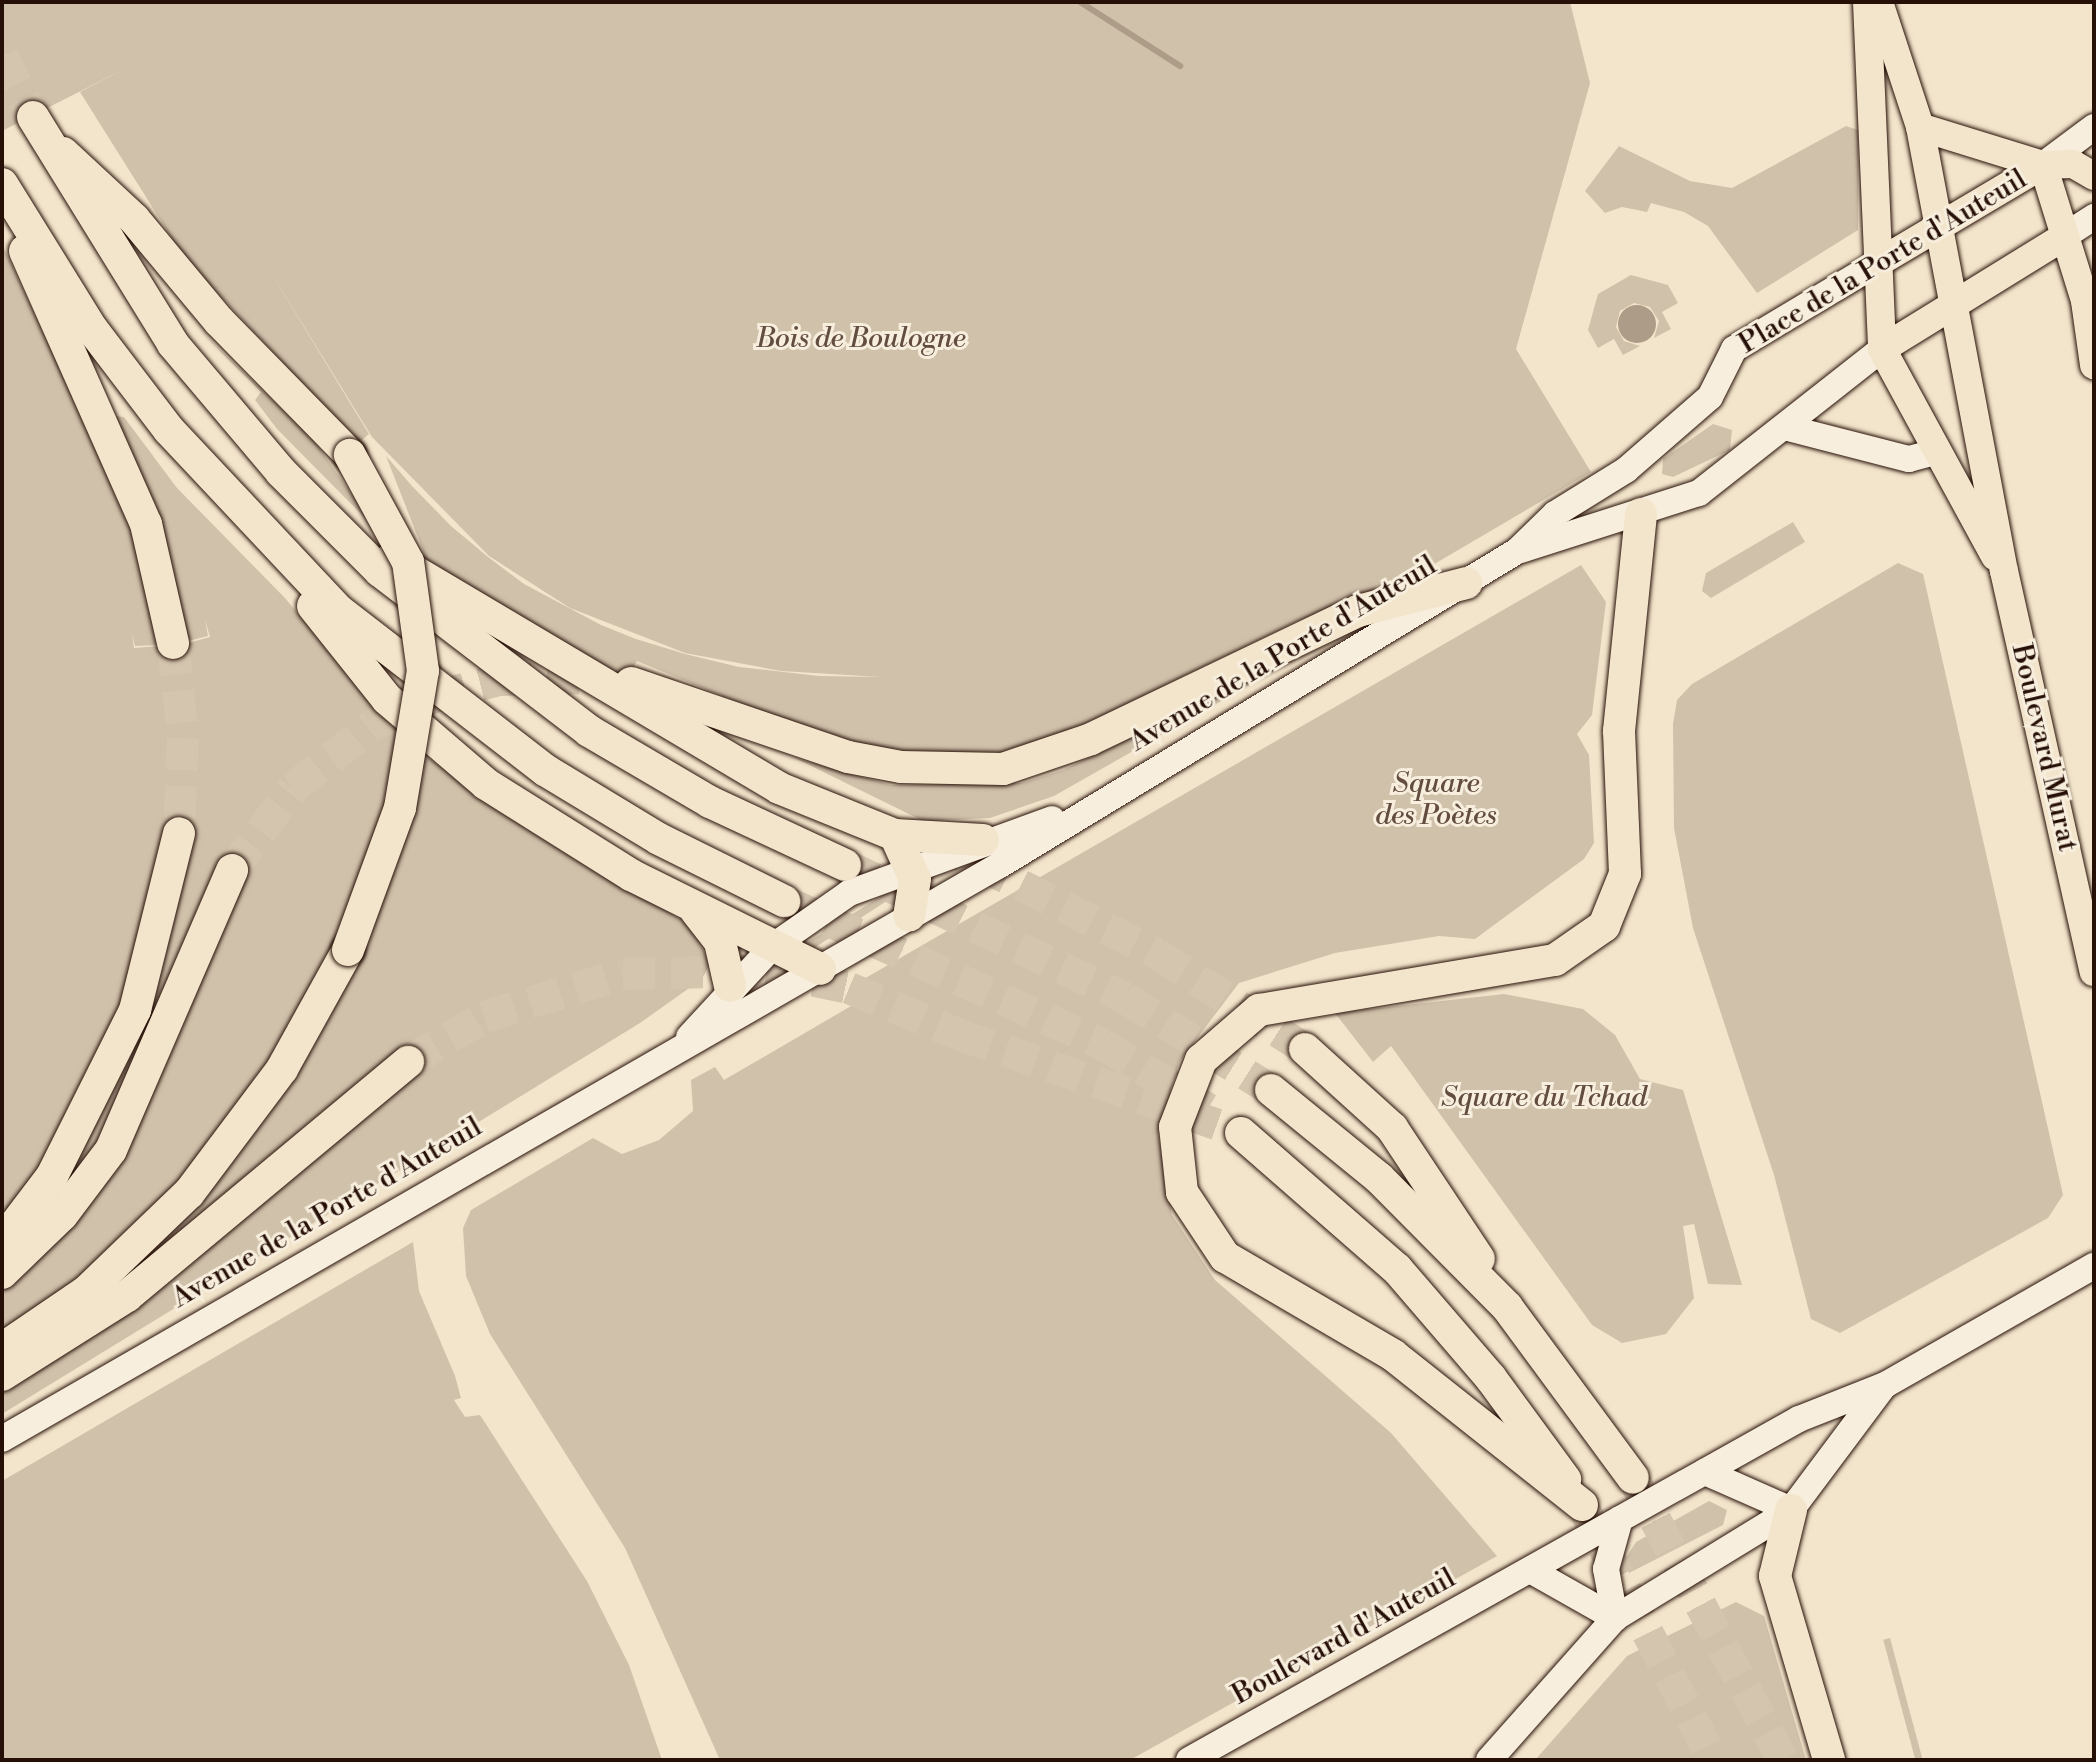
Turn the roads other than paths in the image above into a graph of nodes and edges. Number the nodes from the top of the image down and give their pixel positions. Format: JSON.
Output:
{"nodes":[{"id":1,"x":1867,"y":2,"type":"edge"},
{"id":2,"x":1879,"y":2,"type":"edge"},
{"id":3,"x":1873,"y":96,"type":"junction"},
{"id":4,"x":1920,"y":127,"type":"junction"},
{"id":5,"x":2094,"y":127,"type":"edge"},
{"id":6,"x":2043,"y":165,"type":"junction"},
{"id":7,"x":2094,"y":176,"type":"edge"},
{"id":8,"x":2,"y":184,"type":"edge"},
{"id":9,"x":1932,"y":184,"type":"junction"},
{"id":10,"x":2,"y":192,"type":"edge"},
{"id":11,"x":2094,"y":217,"type":"edge"},
{"id":12,"x":1941,"y":226,"type":"junction"},
{"id":13,"x":2063,"y":237,"type":"junction"},
{"id":14,"x":1876,"y":264,"type":"junction"},
{"id":15,"x":1957,"y":303,"type":"junction"},
{"id":16,"x":1882,"y":349,"type":"junction"},
{"id":17,"x":2094,"y":365,"type":"edge"},
{"id":18,"x":1784,"y":427,"type":"junction"},
{"id":19,"x":1936,"y":452,"type":"junction"},
{"id":20,"x":1626,"y":470,"type":"joint"},
{"id":21,"x":281,"y":472,"type":"junction"},
{"id":22,"x":234,"y":505,"type":"junction"},
{"id":23,"x":1641,"y":514,"type":"junction"},
{"id":24,"x":1517,"y":551,"type":"junction"},
{"id":25,"x":2004,"y":571,"type":"junction"},
{"id":26,"x":1466,"y":583,"type":"junction"},
{"id":27,"x":173,"y":643,"type":"tunnel mouth"},
{"id":28,"x":1080,"y":811,"type":"junction"},
{"id":29,"x":900,"y":831,"type":"junction"},
{"id":30,"x":179,"y":833,"type":"tunnel mouth"},
{"id":31,"x":983,"y":840,"type":"junction"},
{"id":32,"x":845,"y":865,"type":"tunnel mouth"},
{"id":33,"x":912,"y":865,"type":"junction"},
{"id":34,"x":232,"y":870,"type":"tunnel mouth"},
{"id":35,"x":784,"y":901,"type":"tunnel mouth"},
{"id":36,"x":696,"y":911,"type":"junction"},
{"id":37,"x":909,"y":916,"type":"junction"},
{"id":38,"x":772,"y":947,"type":"junction"},
{"id":39,"x":820,"y":969,"type":"junction"},
{"id":40,"x":2094,"y":972,"type":"edge"},
{"id":41,"x":730,"y":986,"type":"junction"},
{"id":42,"x":684,"y":1043,"type":"junction"},
{"id":43,"x":1305,"y":1049,"type":"tunnel mouth"},
{"id":44,"x":408,"y":1062,"type":"tunnel mouth"},
{"id":45,"x":1271,"y":1090,"type":"tunnel mouth"},
{"id":46,"x":1241,"y":1133,"type":"tunnel mouth"},
{"id":47,"x":2,"y":1242,"type":"edge"},
{"id":48,"x":2094,"y":1266,"type":"edge"},
{"id":49,"x":2,"y":1273,"type":"edge"},
{"id":50,"x":1507,"y":1307,"type":"junction"},
{"id":51,"x":2,"y":1349,"type":"edge"},
{"id":52,"x":2,"y":1375,"type":"edge"},
{"id":53,"x":1885,"y":1385,"type":"junction"},
{"id":54,"x":2,"y":1439,"type":"edge"},
{"id":55,"x":1705,"y":1472,"type":"junction"},
{"id":56,"x":1633,"y":1478,"type":"tunnel mouth"},
{"id":57,"x":1791,"y":1510,"type":"junction"},
{"id":58,"x":1620,"y":1519,"type":"junction"},
{"id":59,"x":1530,"y":1570,"type":"junction"},
{"id":60,"x":1615,"y":1618,"type":"junction"},
{"id":61,"x":1189,"y":1760,"type":"edge"},
{"id":62,"x":1489,"y":1760,"type":"edge"},
{"id":63,"x":1829,"y":1760,"type":"edge"}],
"edges":[{"from":1,"to":3,"type":"main road"},
{"from":2,"to":4,"type":"main road","name":"Boulevard Murat"},
{"from":3,"to":9,"type":"main road"},
{"from":3,"to":14,"type":"main road"},
{"from":4,"to":6,"type":"main road"},
{"from":4,"to":9,"type":"main road","name":"Boulevard Murat"},
{"from":5,"to":6,"type":"main road"},
{"from":6,"to":7,"type":"main road","name":"Place de la Porte d'Auteuil"},
{"from":6,"to":12,"type":"main road","name":"Place de la Porte d'Auteuil"},
{"from":6,"to":13,"type":"main road"},
{"from":8,"to":22,"type":"highway"},
{"from":9,"to":12,"type":"main road","name":"Boulevard Murat"},
{"from":10,"to":27,"type":"highway"},
{"from":11,"to":13,"type":"main road"},
{"from":12,"to":14,"type":"main road","name":"Place de la Porte d'Auteuil"},
{"from":12,"to":15,"type":"main road","name":"Boulevard Murat"},
{"from":13,"to":15,"type":"main road"},
{"from":13,"to":17,"type":"main road"},
{"from":14,"to":16,"type":"main road"},
{"from":14,"to":20,"type":"main road","name":"Place de la Porte d'Auteuil"},
{"from":15,"to":16,"type":"main road"},
{"from":15,"to":25,"type":"main road","name":"Boulevard Murat"},
{"from":16,"to":18,"type":"main road"},
{"from":16,"to":19,"type":"main road","name":"Boulevard Murat"},
{"from":18,"to":19,"type":"main road"},
{"from":18,"to":23,"type":"main road"},
{"from":19,"to":25,"type":"main road","name":"Boulevard Murat"},
{"from":20,"to":24,"type":"main road","name":"Avenue de la Porte d'Auteuil"},
{"from":21,"to":29,"type":"highway"},
{"from":21,"to":32,"type":"highway"},
{"from":21,"to":51,"type":"highway","bridge":true},
{"from":22,"to":35,"type":"highway"},
{"from":22,"to":36,"type":"highway"},
{"from":23,"to":24,"type":"main road","name":"Avenue de la Porte d'Auteuil"},
{"from":23,"to":46,"type":"highway"},
{"from":24,"to":26,"type":"main road","name":"Avenue de la Porte d'Auteuil"},
{"from":25,"to":40,"type":"main road","name":"Boulevard Murat"},
{"from":26,"to":28,"type":"main road","name":"Avenue de la Porte d'Auteuil"},
{"from":26,"to":29,"type":"highway"},
{"from":28,"to":31,"type":"main road","name":"Avenue de la Porte d'Auteuil"},
{"from":28,"to":37,"type":"main road","name":"Avenue de la Porte d'Auteuil"},
{"from":29,"to":31,"type":"highway"},
{"from":29,"to":33,"type":"highway"},
{"from":30,"to":47,"type":"highway"},
{"from":31,"to":33,"type":"main road","name":"Avenue de la Porte d'Auteuil"},
{"from":33,"to":37,"type":"highway"},
{"from":33,"to":38,"type":"main road","name":"Avenue de la Porte d'Auteuil"},
{"from":34,"to":49,"type":"highway"},
{"from":36,"to":38,"type":"highway"},
{"from":36,"to":41,"type":"highway"},
{"from":37,"to":39,"type":"main road","name":"Avenue de la Porte d'Auteuil"},
{"from":38,"to":39,"type":"highway"},
{"from":38,"to":41,"type":"main road","name":"Avenue de la Porte d'Auteuil"},
{"from":39,"to":42,"type":"main road","name":"Avenue de la Porte d'Auteuil"},
{"from":41,"to":42,"type":"main road","name":"Avenue de la Porte d'Auteuil"},
{"from":42,"to":54,"type":"main road","name":"Avenue de la Porte d'Auteuil"},
{"from":43,"to":50,"type":"highway"},
{"from":44,"to":52,"type":"highway"},
{"from":45,"to":50,"type":"highway"},
{"from":48,"to":53,"type":"main road","name":"Boulevard d'Auteuil"},
{"from":50,"to":56,"type":"highway"},
{"from":53,"to":55,"type":"main road","name":"Boulevard d'Auteuil"},
{"from":53,"to":57,"type":"main road"},
{"from":55,"to":57,"type":"main road"},
{"from":55,"to":58,"type":"main road","name":"Boulevard d'Auteuil"},
{"from":57,"to":60,"type":"main road"},
{"from":57,"to":63,"type":"highway"},
{"from":58,"to":59,"type":"main road","name":"Boulevard d'Auteuil"},
{"from":58,"to":60,"type":"main road"},
{"from":59,"to":60,"type":"main road"},
{"from":59,"to":61,"type":"main road","name":"Boulevard d'Auteuil"},
{"from":60,"to":62,"type":"main road"}]}
